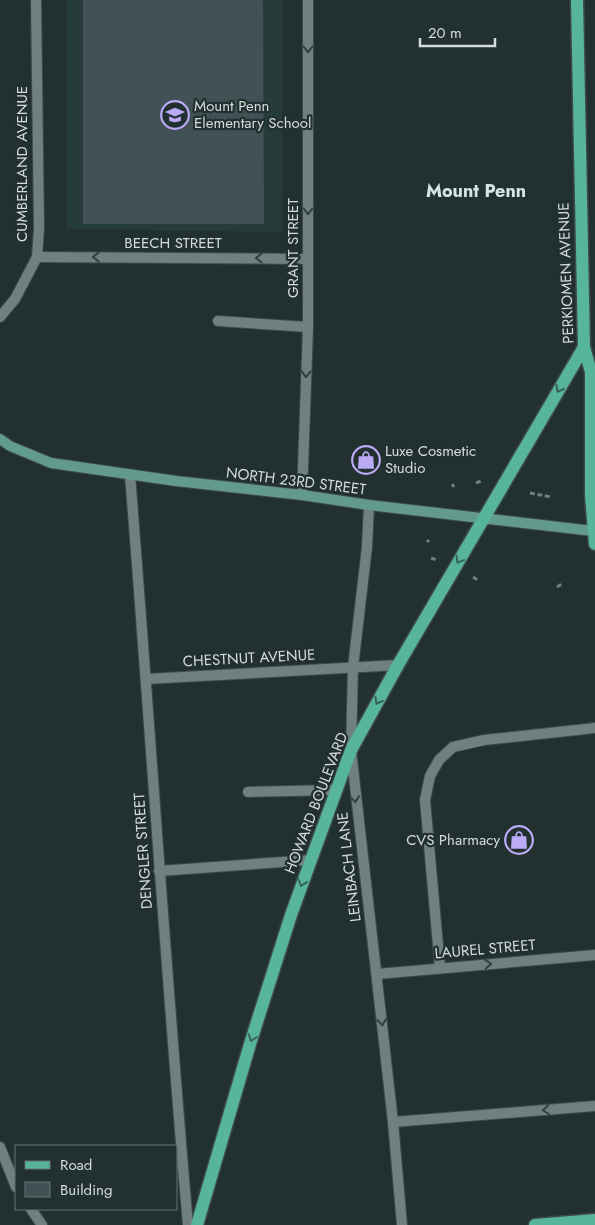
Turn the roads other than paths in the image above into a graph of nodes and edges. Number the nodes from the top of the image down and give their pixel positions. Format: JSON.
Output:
{"nodes":[{"id":1,"x":36,"y":0,"type":"edge"},
{"id":2,"x":308,"y":0,"type":"edge"},
{"id":3,"x":577,"y":0,"type":"edge"},
{"id":4,"x":37,"y":257,"type":"junction"},
{"id":5,"x":308,"y":259,"type":"junction"},
{"id":6,"x":0,"y":317,"type":"edge"},
{"id":7,"x":218,"y":321,"type":"dead end"},
{"id":8,"x":308,"y":327,"type":"junction"},
{"id":9,"x":584,"y":346,"type":"junction"},
{"id":10,"x":0,"y":439,"type":"edge"},
{"id":11,"x":130,"y":475,"type":"junction"},
{"id":12,"x":302,"y":495,"type":"junction"},
{"id":13,"x":369,"y":505,"type":"junction"},
{"id":14,"x":484,"y":518,"type":"junction"},
{"id":15,"x":594,"y":536,"type":"edge"},
{"id":16,"x":398,"y":664,"type":"junction"},
{"id":17,"x":353,"y":667,"type":"junction"},
{"id":18,"x":146,"y":679,"type":"junction"},
{"id":19,"x":595,"y":728,"type":"edge"},
{"id":20,"x":351,"y":750,"type":"junction"},
{"id":21,"x":336,"y":790,"type":"junction"},
{"id":22,"x":248,"y":792,"type":"dead end"},
{"id":23,"x":310,"y":860,"type":"junction"},
{"id":24,"x":159,"y":871,"type":"junction"},
{"id":25,"x":595,"y":955,"type":"edge"},
{"id":26,"x":440,"y":968,"type":"junction"},
{"id":27,"x":377,"y":974,"type":"junction"},
{"id":28,"x":595,"y":1106,"type":"edge"},
{"id":29,"x":393,"y":1122,"type":"junction"},
{"id":30,"x":0,"y":1147,"type":"edge"},
{"id":31,"x":15,"y":1184,"type":"edge"},
{"id":32,"x":32,"y":1210,"type":"edge"},
{"id":33,"x":595,"y":1220,"type":"edge"},
{"id":34,"x":42,"y":1225,"type":"edge"},
{"id":35,"x":188,"y":1225,"type":"edge"},
{"id":36,"x":198,"y":1225,"type":"edge"},
{"id":37,"x":402,"y":1225,"type":"edge"},
{"id":38,"x":535,"y":1225,"type":"edge"}],
"edges":[{"from":1,"to":4,"type":"street","name":"CUMBERLAND AVENUE"},
{"from":2,"to":5,"type":"street","name":"GRANT STREET","one_way":true},
{"from":3,"to":9,"type":"main road","name":"PERKIOMEN AVENUE"},
{"from":5,"to":4,"type":"street","name":"BEECH STREET","one_way":true},
{"from":4,"to":6,"type":"street","name":"CUMBERLAND AVENUE"},
{"from":5,"to":8,"type":"street","name":"GRANT STREET"},
{"from":7,"to":8,"type":"street"},
{"from":8,"to":12,"type":"street","name":"GRANT STREET","one_way":true},
{"from":9,"to":14,"type":"main road","name":"HOWARD BOULEVARD","one_way":true},
{"from":9,"to":15,"type":"main road","name":"PERKIOMEN AVENUE"},
{"from":10,"to":11,"type":"main road","name":"NORTH 23RD STREET"},
{"from":11,"to":12,"type":"main road","name":"NORTH 23RD STREET"},
{"from":11,"to":18,"type":"street","name":"DENGLER STREET"},
{"from":12,"to":13,"type":"main road","name":"NORTH 23RD STREET"},
{"from":13,"to":14,"type":"main road","name":"NORTH 23RD STREET"},
{"from":13,"to":17,"type":"street","name":"LEINBACH LANE"},
{"from":14,"to":15,"type":"main road","name":"NORTH 23RD STREET"},
{"from":14,"to":16,"type":"main road","name":"HOWARD BOULEVARD","one_way":true},
{"from":16,"to":17,"type":"street","name":"CHESTNUT AVENUE"},
{"from":16,"to":20,"type":"main road","name":"HOWARD BOULEVARD","one_way":true},
{"from":17,"to":18,"type":"street","name":"CHESTNUT AVENUE"},
{"from":17,"to":20,"type":"street","name":"LEINBACH LANE"},
{"from":18,"to":24,"type":"street","name":"DENGLER STREET"},
{"from":19,"to":26,"type":"street"},
{"from":20,"to":21,"type":"main road","name":"HOWARD BOULEVARD"},
{"from":20,"to":27,"type":"street","name":"LEINBACH LANE","one_way":true},
{"from":21,"to":22,"type":"street"},
{"from":21,"to":23,"type":"main road","name":"HOWARD BOULEVARD"},
{"from":23,"to":24,"type":"street"},
{"from":23,"to":36,"type":"main road","name":"HOWARD BOULEVARD","one_way":true},
{"from":24,"to":35,"type":"street","name":"DENGLER STREET"},
{"from":26,"to":25,"type":"street","name":"LAUREL STREET","one_way":true},
{"from":26,"to":27,"type":"street","name":"LAUREL STREET"},
{"from":27,"to":29,"type":"street","name":"LEINBACH LANE","one_way":true},
{"from":28,"to":29,"type":"street","one_way":true},
{"from":29,"to":37,"type":"street","name":"LEINBACH LANE"},
{"from":30,"to":31,"type":"street"},
{"from":32,"to":34,"type":"street"},
{"from":33,"to":38,"type":"main road"}]}
